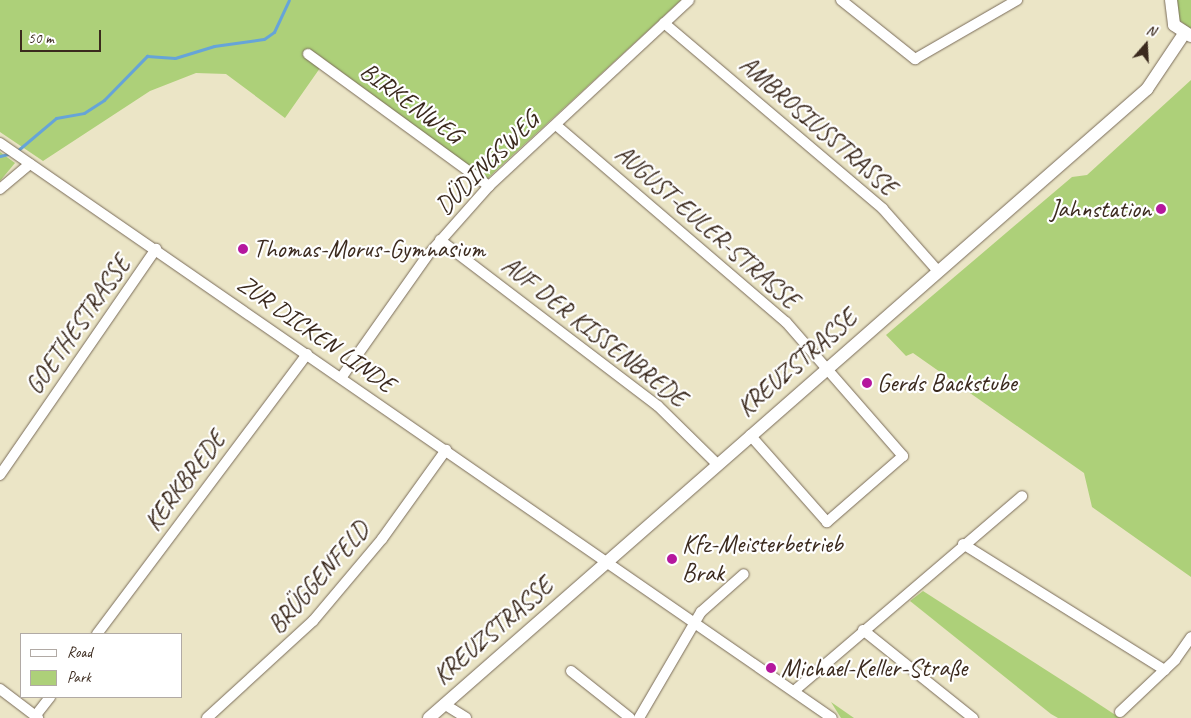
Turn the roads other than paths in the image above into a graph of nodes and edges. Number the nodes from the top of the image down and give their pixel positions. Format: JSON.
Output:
{"nodes":[{"id":1,"x":689,"y":0,"type":"edge"},
{"id":2,"x":841,"y":0,"type":"edge"},
{"id":3,"x":1017,"y":0,"type":"edge"},
{"id":4,"x":1171,"y":0,"type":"edge"},
{"id":5,"x":664,"y":23,"type":"junction"},
{"id":6,"x":1188,"y":35,"type":"edge"},
{"id":7,"x":308,"y":54,"type":"dead end"},
{"id":8,"x":556,"y":125,"type":"junction"},
{"id":9,"x":2,"y":144,"type":"edge"},
{"id":10,"x":30,"y":164,"type":"junction"},
{"id":11,"x":489,"y":186,"type":"junction"},
{"id":12,"x":0,"y":189,"type":"edge"},
{"id":13,"x":440,"y":240,"type":"junction"},
{"id":14,"x":156,"y":250,"type":"junction"},
{"id":15,"x":937,"y":270,"type":"junction"},
{"id":16,"x":307,"y":354,"type":"junction"},
{"id":17,"x":826,"y":367,"type":"junction"},
{"id":18,"x":341,"y":378,"type":"junction"},
{"id":19,"x":750,"y":435,"type":"junction"},
{"id":20,"x":446,"y":450,"type":"junction"},
{"id":21,"x":717,"y":464,"type":"junction"},
{"id":22,"x":0,"y":474,"type":"edge"},
{"id":23,"x":1022,"y":496,"type":"dead end"},
{"id":24,"x":963,"y":544,"type":"junction"},
{"id":25,"x":608,"y":562,"type":"junction"},
{"id":26,"x":744,"y":574,"type":"dead end"},
{"id":27,"x":693,"y":624,"type":"junction"},
{"id":28,"x":863,"y":630,"type":"junction"},
{"id":29,"x":98,"y":633,"type":"edge"},
{"id":30,"x":1191,"y":637,"type":"edge"},
{"id":31,"x":1165,"y":670,"type":"junction"},
{"id":32,"x":571,"y":671,"type":"dead end"},
{"id":33,"x":0,"y":689,"type":"edge"},
{"id":34,"x":794,"y":691,"type":"junction"},
{"id":35,"x":49,"y":698,"type":"edge"},
{"id":36,"x":444,"y":704,"type":"junction"},
{"id":37,"x":1120,"y":712,"type":"dead end"},
{"id":38,"x":37,"y":716,"type":"edge"},
{"id":39,"x":207,"y":718,"type":"edge"},
{"id":40,"x":429,"y":718,"type":"edge"},
{"id":41,"x":466,"y":718,"type":"edge"},
{"id":42,"x":630,"y":718,"type":"edge"},
{"id":43,"x":639,"y":718,"type":"edge"},
{"id":44,"x":832,"y":718,"type":"edge"},
{"id":45,"x":973,"y":718,"type":"edge"}],
"edges":[{"from":1,"to":5,"type":"street","name":"DÜDINGSWEG"},
{"from":2,"to":3,"type":"street"},
{"from":4,"to":6,"type":"street"},
{"from":5,"to":8,"type":"street","name":"DÜDINGSWEG"},
{"from":5,"to":15,"type":"street","name":"AMBROSIUSSTRASSE"},
{"from":6,"to":15,"type":"street","name":"KREUZSTRASSE"},
{"from":7,"to":11,"type":"street","name":"BIRKENWEG"},
{"from":8,"to":11,"type":"street","name":"DÜDINGSWEG"},
{"from":8,"to":17,"type":"street","name":"AUGUST-EULER-STRASSE"},
{"from":9,"to":10,"type":"street","name":"ZUR DICKEN LINDE"},
{"from":10,"to":12,"type":"street"},
{"from":10,"to":14,"type":"street","name":"ZUR DICKEN LINDE"},
{"from":11,"to":13,"type":"street","name":"DÜDINGSWEG"},
{"from":13,"to":18,"type":"street","name":"DÜDINGSWEG"},
{"from":13,"to":21,"type":"street","name":"AUF DER KISSENBREDE"},
{"from":14,"to":16,"type":"street","name":"ZUR DICKEN LINDE"},
{"from":14,"to":22,"type":"street","name":"GOETHESTRASSE"},
{"from":15,"to":17,"type":"street","name":"KREUZSTRASSE"},
{"from":16,"to":18,"type":"street","name":"ZUR DICKEN LINDE"},
{"from":16,"to":29,"type":"street","name":"KERKBREDE"},
{"from":17,"to":19,"type":"street","name":"KREUZSTRASSE"},
{"from":17,"to":19,"type":"street","name":"AUGUST-EULER-STRASSE"},
{"from":18,"to":20,"type":"street","name":"ZUR DICKEN LINDE"},
{"from":19,"to":21,"type":"street","name":"KREUZSTRASSE"},
{"from":20,"to":25,"type":"street","name":"ZUR DICKEN LINDE"},
{"from":20,"to":39,"type":"street","name":"BRÜGGENFELD"},
{"from":21,"to":25,"type":"street","name":"KREUZSTRASSE"},
{"from":23,"to":24,"type":"street"},
{"from":24,"to":28,"type":"street"},
{"from":24,"to":31,"type":"street"},
{"from":25,"to":27,"type":"street","name":"ZUR DICKEN LINDE"},
{"from":25,"to":36,"type":"street","name":"KREUZSTRASSE"},
{"from":26,"to":27,"type":"street"},
{"from":27,"to":34,"type":"street","name":"ZUR DICKEN LINDE"},
{"from":27,"to":43,"type":"street"},
{"from":28,"to":34,"type":"street"},
{"from":28,"to":45,"type":"street"},
{"from":30,"to":31,"type":"street"},
{"from":31,"to":37,"type":"street"},
{"from":32,"to":42,"type":"street"},
{"from":33,"to":38,"type":"street"},
{"from":34,"to":44,"type":"street","name":"ZUR DICKEN LINDE"},
{"from":35,"to":38,"type":"street"},
{"from":36,"to":40,"type":"street","name":"KREUZSTRASSE"},
{"from":36,"to":41,"type":"street"}]}
